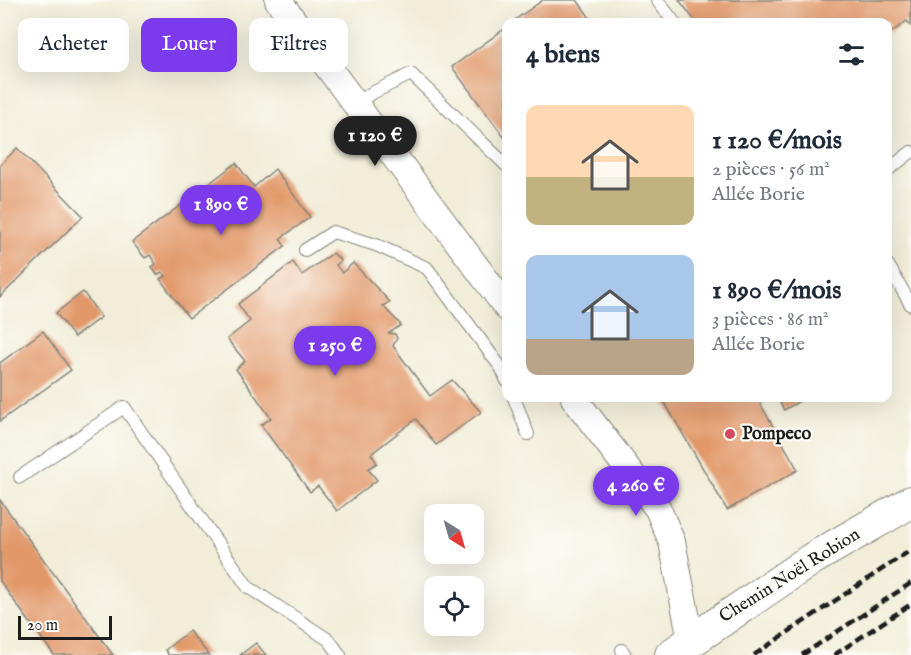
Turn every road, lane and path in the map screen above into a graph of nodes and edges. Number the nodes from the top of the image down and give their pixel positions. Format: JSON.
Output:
{"nodes":[{"id":1,"x":278,"y":0,"type":"edge"},
{"id":2,"x":657,"y":0,"type":"edge"},
{"id":3,"x":671,"y":18,"type":"edge"},
{"id":4,"x":356,"y":105,"type":"junction"},
{"id":5,"x":911,"y":152,"type":"edge"},
{"id":6,"x":502,"y":161,"type":"edge"},
{"id":7,"x":892,"y":167,"type":"edge"},
{"id":8,"x":305,"y":250,"type":"dead end"},
{"id":9,"x":892,"y":272,"type":"edge"},
{"id":10,"x":502,"y":301,"type":"edge"},
{"id":11,"x":911,"y":305,"type":"edge"},
{"id":12,"x":502,"y":369,"type":"edge"},
{"id":13,"x":515,"y":402,"type":"edge"},
{"id":14,"x":577,"y":402,"type":"edge"},
{"id":15,"x":528,"y":434,"type":"dead end"},
{"id":16,"x":20,"y":477,"type":"dead end"},
{"id":17,"x":911,"y":502,"type":"edge"},
{"id":18,"x":681,"y":647,"type":"edge"},
{"id":19,"x":340,"y":655,"type":"edge"}],
"edges":[{"from":1,"to":4,"type":"street"},
{"from":2,"to":3,"type":"lane"},
{"from":4,"to":6,"type":"lane"},
{"from":4,"to":10,"type":"street"},
{"from":5,"to":7,"type":"lane"},
{"from":8,"to":12,"type":"lane"},
{"from":9,"to":11,"type":"lane"},
{"from":13,"to":15,"type":"lane"},
{"from":14,"to":18,"type":"street"},
{"from":16,"to":19,"type":"lane"},
{"from":17,"to":18,"type":"street","name":"Chemin Noël Robion"}]}
